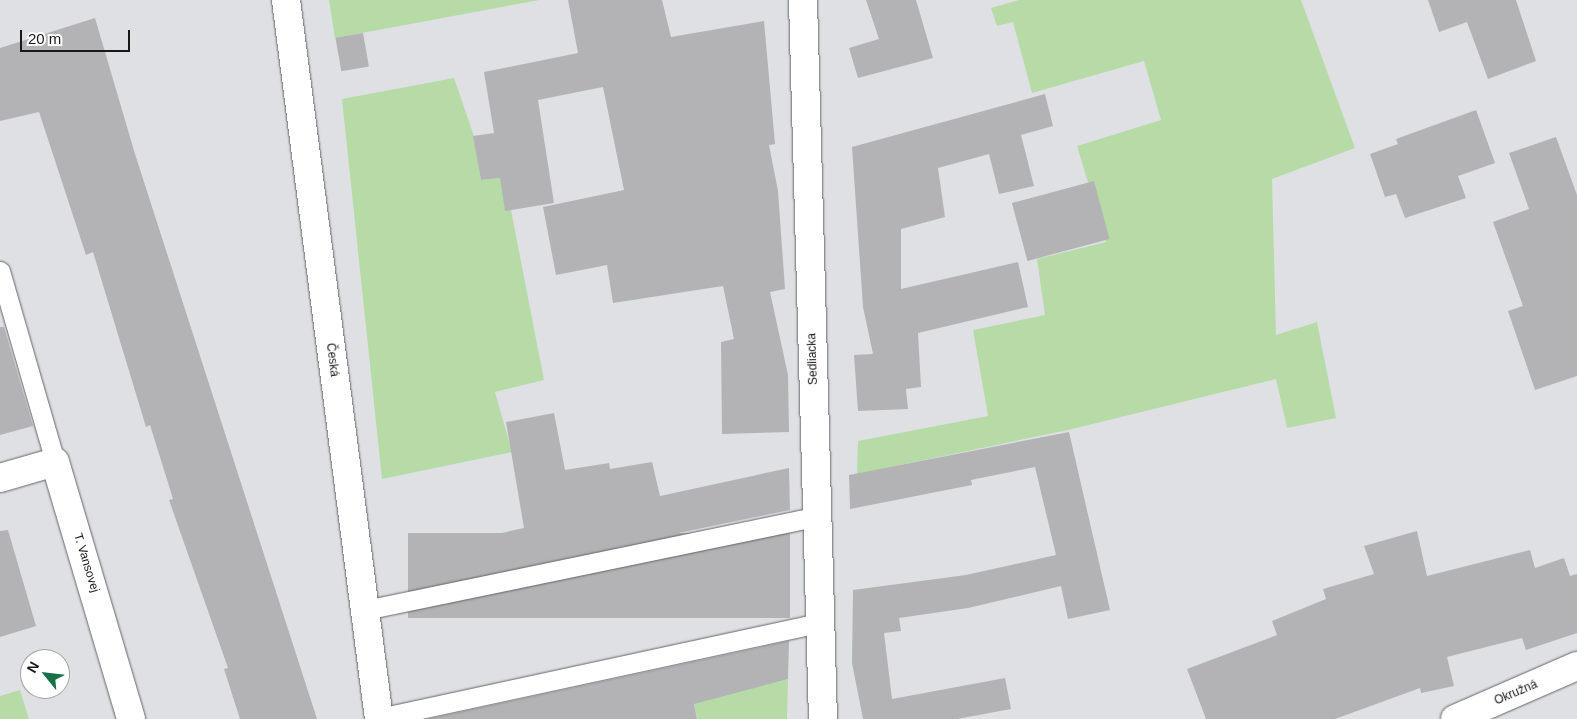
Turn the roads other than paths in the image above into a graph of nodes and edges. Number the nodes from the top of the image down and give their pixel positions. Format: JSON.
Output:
{"nodes":[{"id":1,"x":286,"y":0,"type":"edge"},
{"id":2,"x":803,"y":0,"type":"edge"},
{"id":3,"x":0,"y":270,"type":"edge"},
{"id":4,"x":55,"y":462,"type":"junction"},
{"id":5,"x":0,"y":478,"type":"edge"},
{"id":6,"x":818,"y":516,"type":"junction"},
{"id":7,"x":365,"y":610,"type":"junction"},
{"id":8,"x":820,"y":623,"type":"junction"},
{"id":9,"x":1577,"y":666,"type":"edge"},
{"id":10,"x":379,"y":718,"type":"edge"},
{"id":11,"x":131,"y":719,"type":"edge"},
{"id":12,"x":823,"y":719,"type":"edge"},
{"id":13,"x":1455,"y":719,"type":"edge"}],
"edges":[{"from":1,"to":7,"type":"street","name":"Česká"},
{"from":2,"to":6,"type":"street","name":"Sedliacka"},
{"from":3,"to":4,"type":"lane"},
{"from":4,"to":5,"type":"street"},
{"from":4,"to":11,"type":"street","name":"T. Vansovej"},
{"from":6,"to":7,"type":"lane"},
{"from":6,"to":8,"type":"street","name":"Sedliacka"},
{"from":7,"to":10,"type":"street","name":"Česká"},
{"from":8,"to":10,"type":"lane"},
{"from":8,"to":12,"type":"street","name":"Sedliacka"},
{"from":9,"to":13,"type":"street","name":"Okružná"}]}
